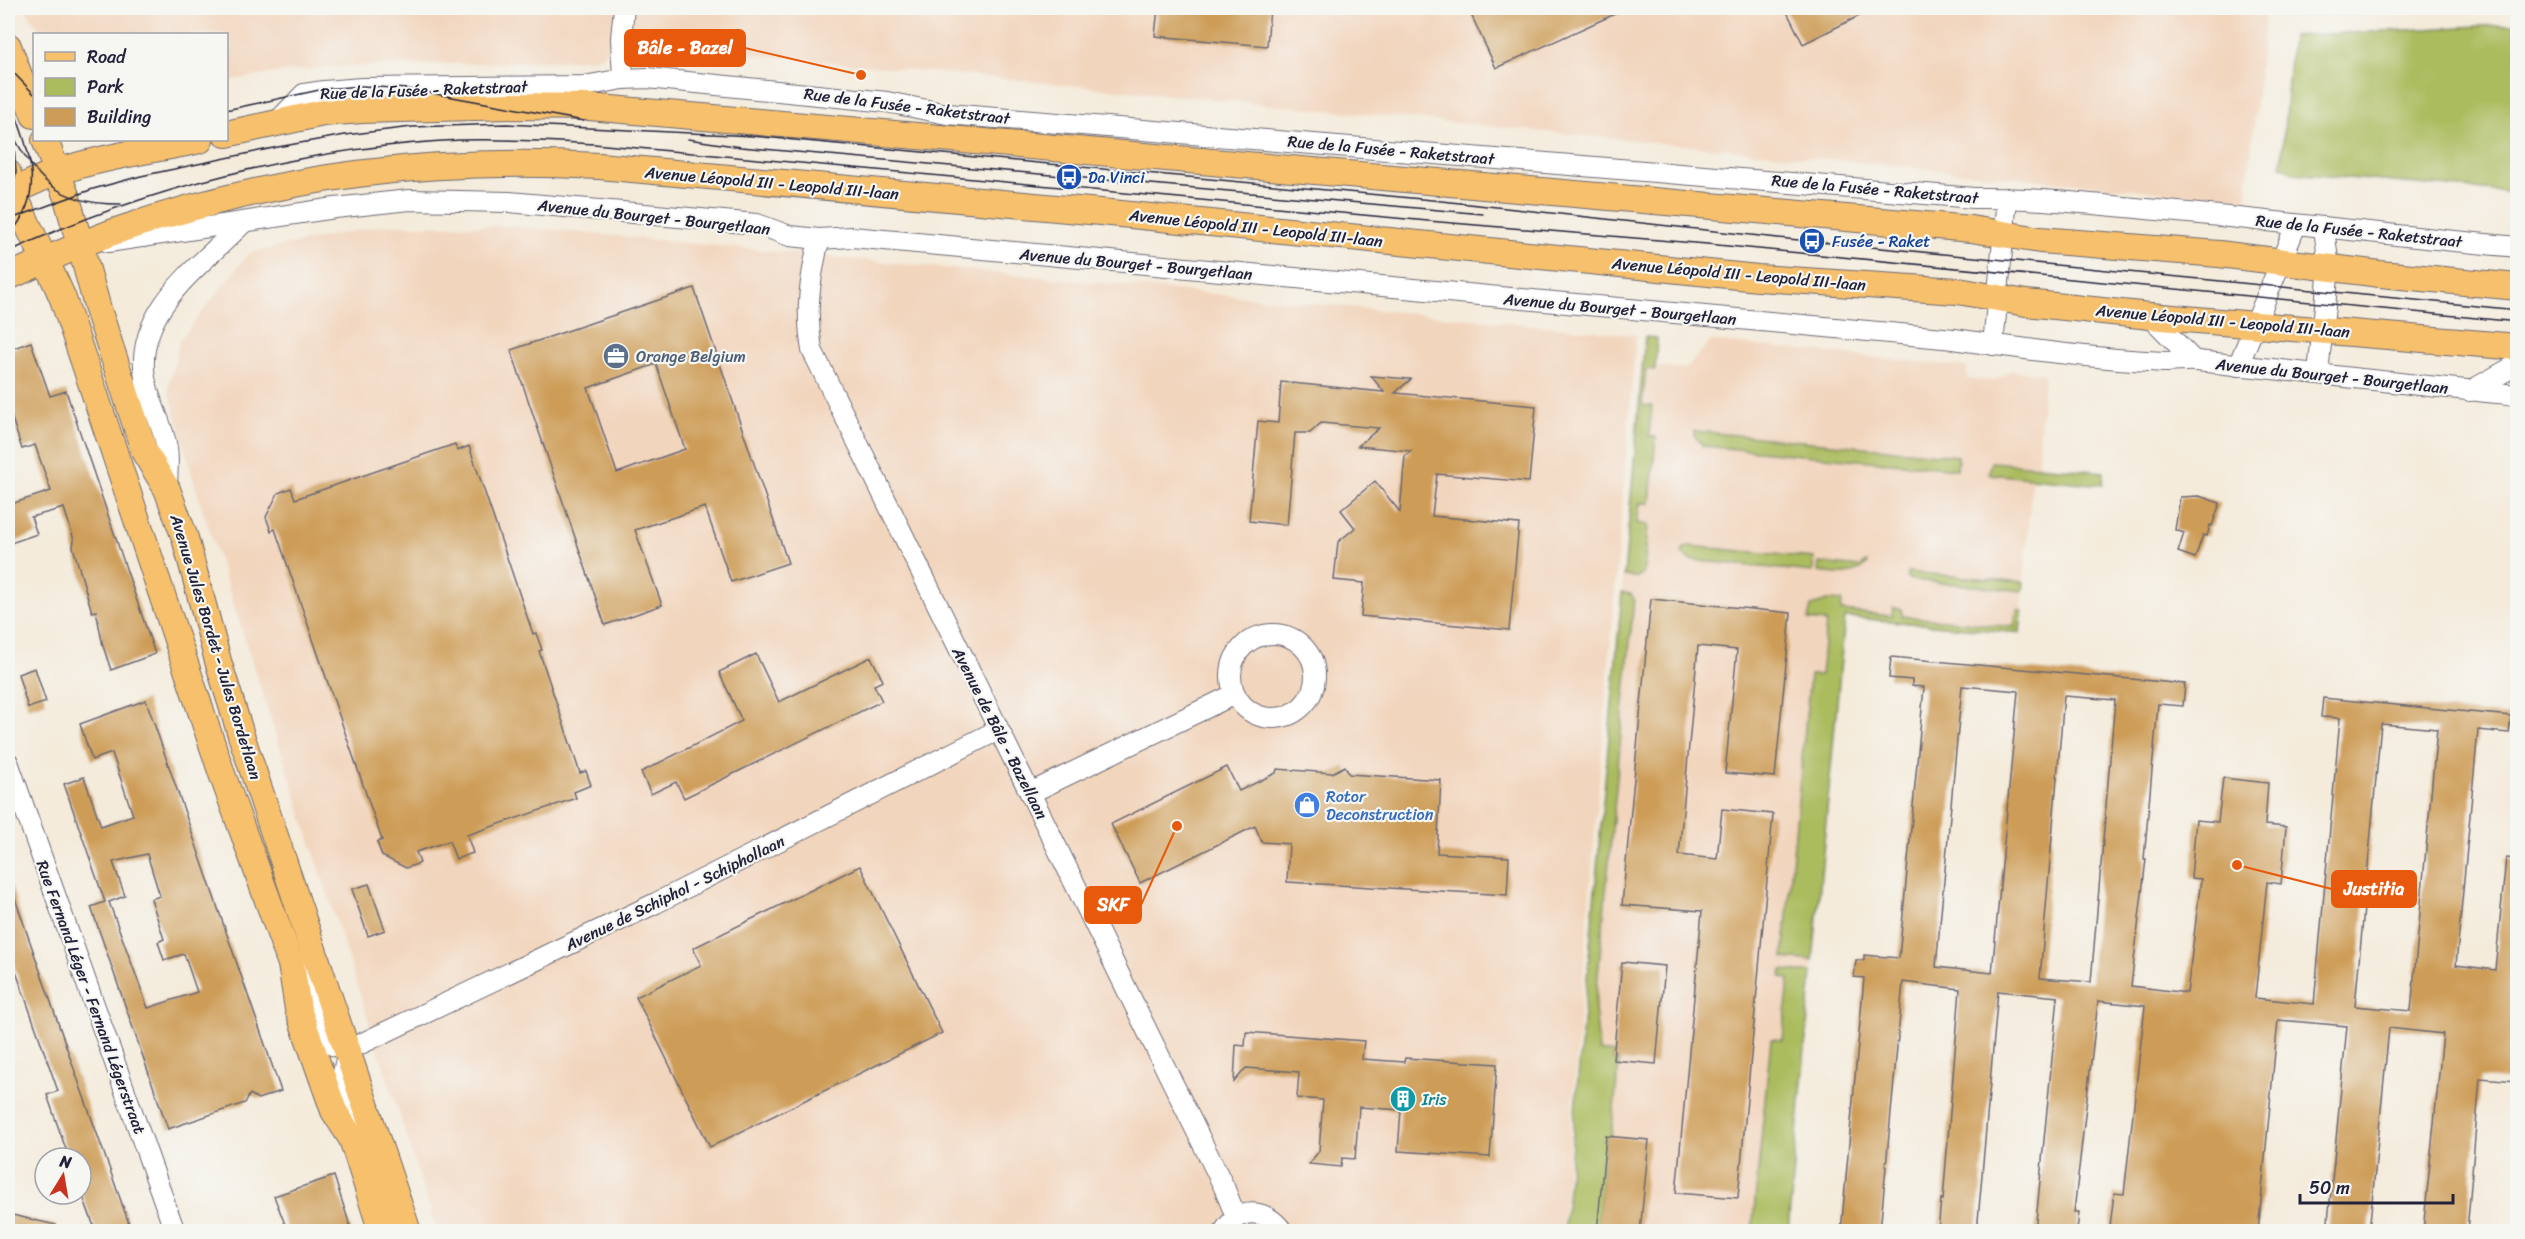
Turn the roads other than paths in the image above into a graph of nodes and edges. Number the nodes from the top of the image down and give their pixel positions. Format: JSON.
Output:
{"nodes":[{"id":1,"x":624,"y":8,"type":"edge"},
{"id":2,"x":8,"y":46,"type":"edge"},
{"id":3,"x":623,"y":79,"type":"junction"},
{"id":4,"x":29,"y":92,"type":"edge"},
{"id":5,"x":506,"y":96,"type":"junction"},
{"id":6,"x":33,"y":110,"type":"edge"},
{"id":7,"x":228,"y":134,"type":"edge"},
{"id":8,"x":45,"y":141,"type":"edge"},
{"id":9,"x":190,"y":141,"type":"edge"},
{"id":10,"x":57,"y":173,"type":"junction"},
{"id":11,"x":9,"y":187,"type":"edge"},
{"id":12,"x":2007,"y":198,"type":"junction"},
{"id":13,"x":244,"y":222,"type":"junction"},
{"id":14,"x":2295,"y":225,"type":"junction"},
{"id":15,"x":2324,"y":228,"type":"junction"},
{"id":16,"x":2004,"y":234,"type":"junction"},
{"id":17,"x":819,"y":239,"type":"junction"},
{"id":18,"x":81,"y":246,"type":"junction"},
{"id":19,"x":2517,"y":247,"type":"edge"},
{"id":20,"x":46,"y":260,"type":"junction"},
{"id":21,"x":2280,"y":262,"type":"junction"},
{"id":22,"x":2329,"y":268,"type":"junction"},
{"id":23,"x":8,"y":277,"type":"edge"},
{"id":24,"x":2517,"y":287,"type":"edge"},
{"id":25,"x":1997,"y":298,"type":"junction"},
{"id":26,"x":2150,"y":316,"type":"junction"},
{"id":27,"x":2255,"y":324,"type":"junction"},
{"id":28,"x":2322,"y":330,"type":"junction"},
{"id":29,"x":1993,"y":345,"type":"junction"},
{"id":30,"x":2517,"y":347,"type":"edge"},
{"id":31,"x":2194,"y":361,"type":"junction"},
{"id":32,"x":2517,"y":364,"type":"edge"},
{"id":33,"x":2238,"y":366,"type":"junction"},
{"id":34,"x":2318,"y":373,"type":"junction"},
{"id":35,"x":2470,"y":391,"type":"junction"},
{"id":36,"x":2517,"y":395,"type":"edge"},
{"id":37,"x":167,"y":489,"type":"junction"},
{"id":38,"x":1235,"y":694,"type":"junction"},
{"id":39,"x":998,"y":730,"type":"junction"},
{"id":40,"x":8,"y":762,"type":"edge"},
{"id":41,"x":1030,"y":793,"type":"junction"},
{"id":42,"x":275,"y":921,"type":"junction"},
{"id":43,"x":348,"y":1050,"type":"junction"},
{"id":44,"x":352,"y":1139,"type":"junction"},
{"id":45,"x":1230,"y":1224,"type":"edge"},
{"id":46,"x":175,"y":1232,"type":"edge"},
{"id":47,"x":382,"y":1232,"type":"edge"},
{"id":48,"x":408,"y":1232,"type":"edge"},
{"id":49,"x":1282,"y":1232,"type":"edge"}],
"edges":[{"from":1,"to":3,"type":"street"},
{"from":2,"to":4,"type":"main road"},
{"from":3,"to":5,"type":"street","name":"Rue de la Fusée - Raketstraat"},
{"from":3,"to":12,"type":"street","name":"Rue de la Fusée - Raketstraat"},
{"from":4,"to":6,"type":"main road"},
{"from":5,"to":7,"type":"main road"},
{"from":5,"to":16,"type":"main road"},
{"from":8,"to":10,"type":"main road"},
{"from":9,"to":10,"type":"main road"},
{"from":10,"to":11,"type":"main road"},
{"from":10,"to":18,"type":"main road","name":"Avenue Jules Bordet - Jules Bordetlaan"},
{"from":11,"to":20,"type":"main road","name":"Avenue Jules Bordet - Jules Bordetlaan"},
{"from":12,"to":14,"type":"street","name":"Rue de la Fusée - Raketstraat"},
{"from":12,"to":16,"type":"street"},
{"from":13,"to":17,"type":"street","name":"Avenue du Bourget - Bourgetlaan"},
{"from":13,"to":18,"type":"street","name":"Avenue du Bourget - Bourgetlaan"},
{"from":13,"to":37,"type":"street"},
{"from":14,"to":15,"type":"street","name":"Rue de la Fusée - Raketstraat"},
{"from":14,"to":21,"type":"street"},
{"from":15,"to":19,"type":"street","name":"Rue de la Fusée - Raketstraat"},
{"from":15,"to":22,"type":"street"},
{"from":16,"to":21,"type":"main road"},
{"from":16,"to":25,"type":"street"},
{"from":17,"to":29,"type":"street","name":"Avenue du Bourget - Bourgetlaan"},
{"from":17,"to":39,"type":"street","name":"Avenue de Bâle - Bazellaan"},
{"from":18,"to":20,"type":"main road","name":"Avenue Léopold III - Leopold III-laan"},
{"from":18,"to":25,"type":"main road","name":"Avenue Léopold III - Leopold III-laan"},
{"from":18,"to":37,"type":"main road","name":"Avenue Jules Bordet - Jules Bordetlaan"},
{"from":20,"to":23,"type":"main road","name":"Avenue Léopold III - Leopold III-laan"},
{"from":20,"to":42,"type":"main road","name":"Avenue Jules Bordet - Jules Bordetlaan"},
{"from":21,"to":22,"type":"main road"},
{"from":21,"to":27,"type":"street"},
{"from":22,"to":24,"type":"main road"},
{"from":22,"to":28,"type":"street"},
{"from":25,"to":26,"type":"main road","name":"Avenue Léopold III - Leopold III-laan"},
{"from":25,"to":29,"type":"street"},
{"from":26,"to":27,"type":"main road","name":"Avenue Léopold III - Leopold III-laan"},
{"from":26,"to":31,"type":"street","name":"Avenue du Bourget - Bourgetlaan"},
{"from":27,"to":28,"type":"main road","name":"Avenue Léopold III - Leopold III-laan"},
{"from":27,"to":33,"type":"street"},
{"from":28,"to":30,"type":"main road","name":"Avenue Léopold III - Leopold III-laan"},
{"from":28,"to":34,"type":"street"},
{"from":29,"to":31,"type":"street","name":"Avenue du Bourget - Bourgetlaan"},
{"from":31,"to":33,"type":"street","name":"Avenue du Bourget - Bourgetlaan"},
{"from":32,"to":35,"type":"street","name":"Avenue du Bourget - Bourgetlaan"},
{"from":33,"to":34,"type":"street","name":"Avenue du Bourget - Bourgetlaan"},
{"from":34,"to":35,"type":"street","name":"Avenue du Bourget - Bourgetlaan"},
{"from":35,"to":36,"type":"street","name":"Avenue du Bourget - Bourgetlaan"},
{"from":37,"to":43,"type":"main road","name":"Avenue Jules Bordet - Jules Bordetlaan"},
{"from":38,"to":38,"type":"street"},
{"from":38,"to":41,"type":"street"},
{"from":39,"to":41,"type":"street","name":"Avenue de Bâle - Bazellaan"},
{"from":39,"to":43,"type":"street","name":"Avenue de Schiphol - Schiphollaan"},
{"from":40,"to":46,"type":"street","name":"Rue Fernand Léger - Fernand Légerstraat"},
{"from":41,"to":45,"type":"street","name":"Avenue de Bâle - Bazellaan"},
{"from":42,"to":43,"type":"street","name":"Avenue Jules Bordet - Jules Bordetlaan"},
{"from":42,"to":44,"type":"main road","name":"Avenue Jules Bordet - Jules Bordetlaan"},
{"from":43,"to":44,"type":"street","name":"Avenue Jules Bordet - Jules Bordetlaan"},
{"from":43,"to":48,"type":"main road","name":"Avenue Jules Bordet - Jules Bordetlaan"},
{"from":44,"to":47,"type":"main road","name":"Avenue Jules Bordet - Jules Bordetlaan"},
{"from":45,"to":49,"type":"street","name":"Avenue de Bâle - Bazellaan"}]}
